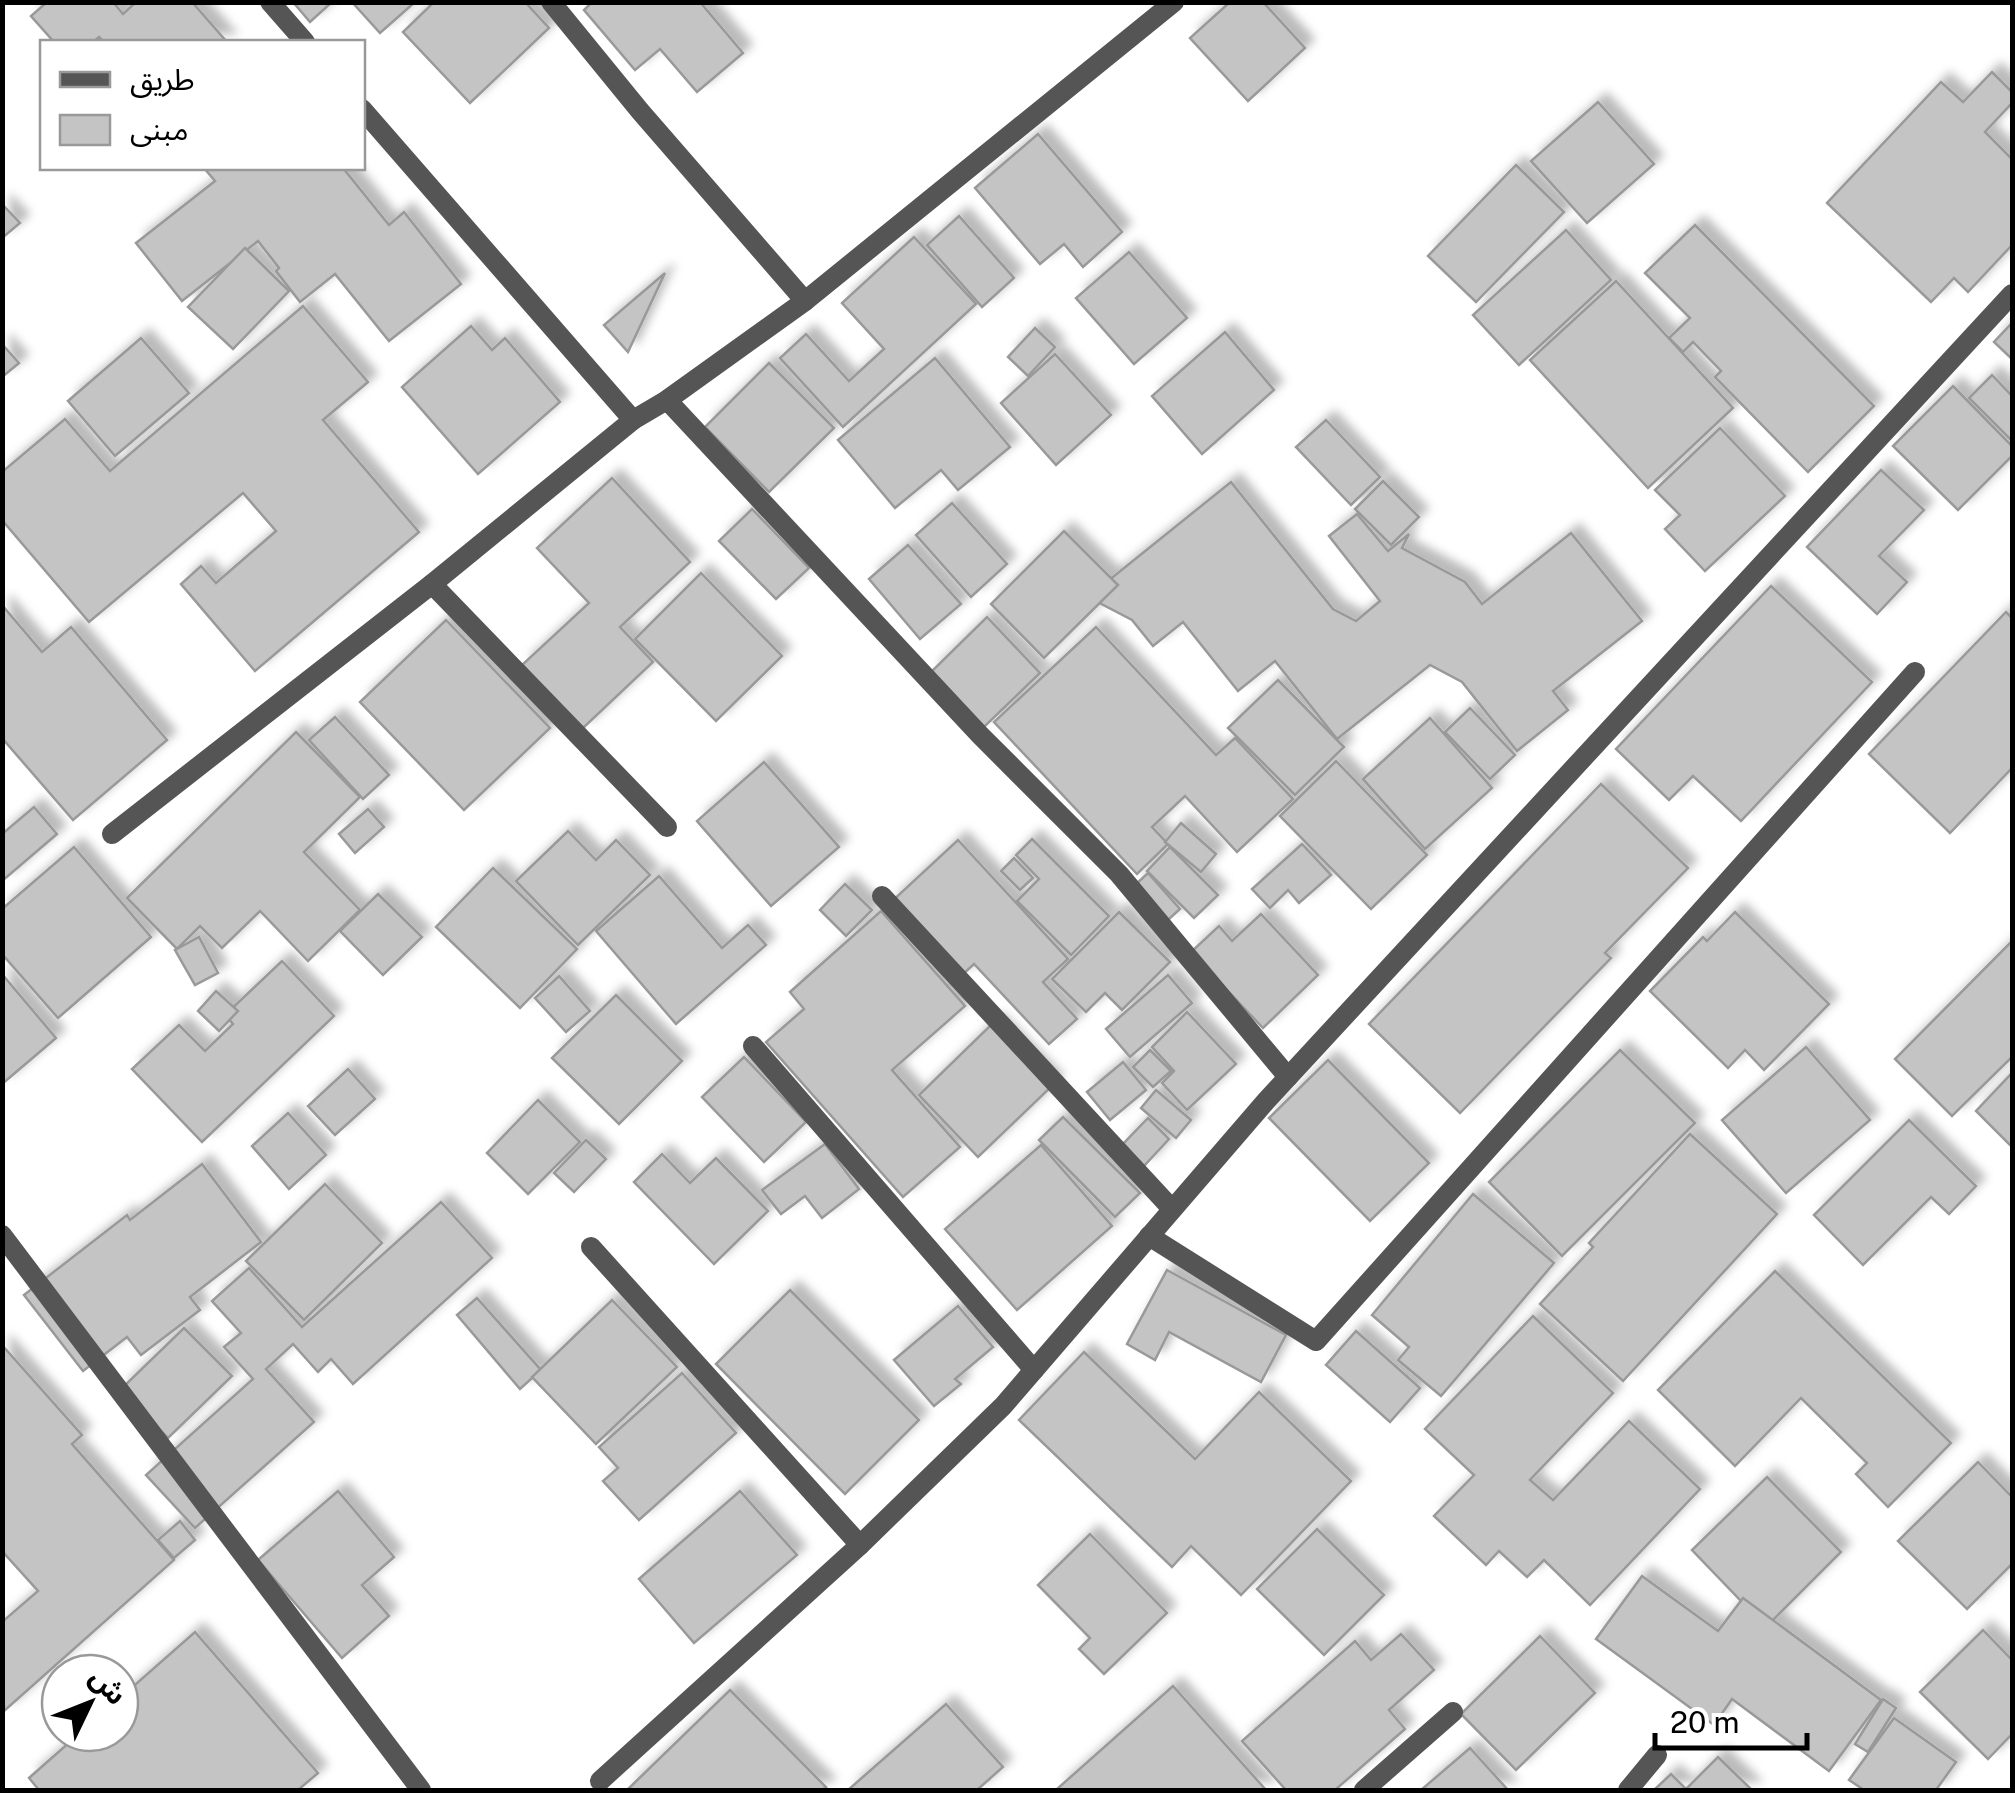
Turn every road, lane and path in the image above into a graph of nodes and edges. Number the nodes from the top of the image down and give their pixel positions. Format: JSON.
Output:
{"nodes":[{"id":1,"x":270,"y":2,"type":"edge"},
{"id":2,"x":551,"y":2,"type":"edge"},
{"id":3,"x":1174,"y":2,"type":"edge"},
{"id":4,"x":303,"y":40,"type":"edge"},
{"id":5,"x":365,"y":111,"type":"edge"},
{"id":6,"x":2012,"y":294,"type":"edge"},
{"id":7,"x":806,"y":301,"type":"junction"},
{"id":8,"x":667,"y":400,"type":"junction"},
{"id":9,"x":633,"y":420,"type":"junction"},
{"id":10,"x":432,"y":584,"type":"junction"},
{"id":11,"x":1915,"y":672,"type":"dead end"},
{"id":12,"x":667,"y":827,"type":"dead end"},
{"id":13,"x":112,"y":834,"type":"dead end"},
{"id":14,"x":882,"y":896,"type":"dead end"},
{"id":15,"x":753,"y":1046,"type":"dead end"},
{"id":16,"x":1288,"y":1077,"type":"junction"},
{"id":17,"x":1172,"y":1209,"type":"junction"},
{"id":18,"x":2,"y":1235,"type":"edge"},
{"id":19,"x":1149,"y":1236,"type":"junction"},
{"id":20,"x":592,"y":1247,"type":"dead end"},
{"id":21,"x":1034,"y":1370,"type":"junction"},
{"id":22,"x":860,"y":1545,"type":"junction"},
{"id":23,"x":1453,"y":1712,"type":"dead end"},
{"id":24,"x":1657,"y":1755,"type":"dead end"},
{"id":25,"x":600,"y":1781,"type":"dead end"},
{"id":26,"x":421,"y":1790,"type":"edge"},
{"id":27,"x":1364,"y":1790,"type":"edge"},
{"id":28,"x":1628,"y":1790,"type":"edge"}],
"edges":[{"from":1,"to":4,"type":"street"},
{"from":2,"to":7,"type":"street"},
{"from":3,"to":7,"type":"street"},
{"from":5,"to":9,"type":"street"},
{"from":6,"to":16,"type":"street"},
{"from":7,"to":8,"type":"street"},
{"from":8,"to":9,"type":"street"},
{"from":8,"to":16,"type":"street"},
{"from":9,"to":10,"type":"street"},
{"from":10,"to":12,"type":"street"},
{"from":10,"to":13,"type":"street"},
{"from":11,"to":19,"type":"street"},
{"from":14,"to":17,"type":"street"},
{"from":15,"to":21,"type":"street"},
{"from":16,"to":17,"type":"street"},
{"from":17,"to":19,"type":"street"},
{"from":18,"to":26,"type":"street"},
{"from":19,"to":21,"type":"street"},
{"from":20,"to":22,"type":"street"},
{"from":21,"to":22,"type":"street"},
{"from":22,"to":25,"type":"street"},
{"from":23,"to":27,"type":"street"},
{"from":24,"to":28,"type":"street"}]}
